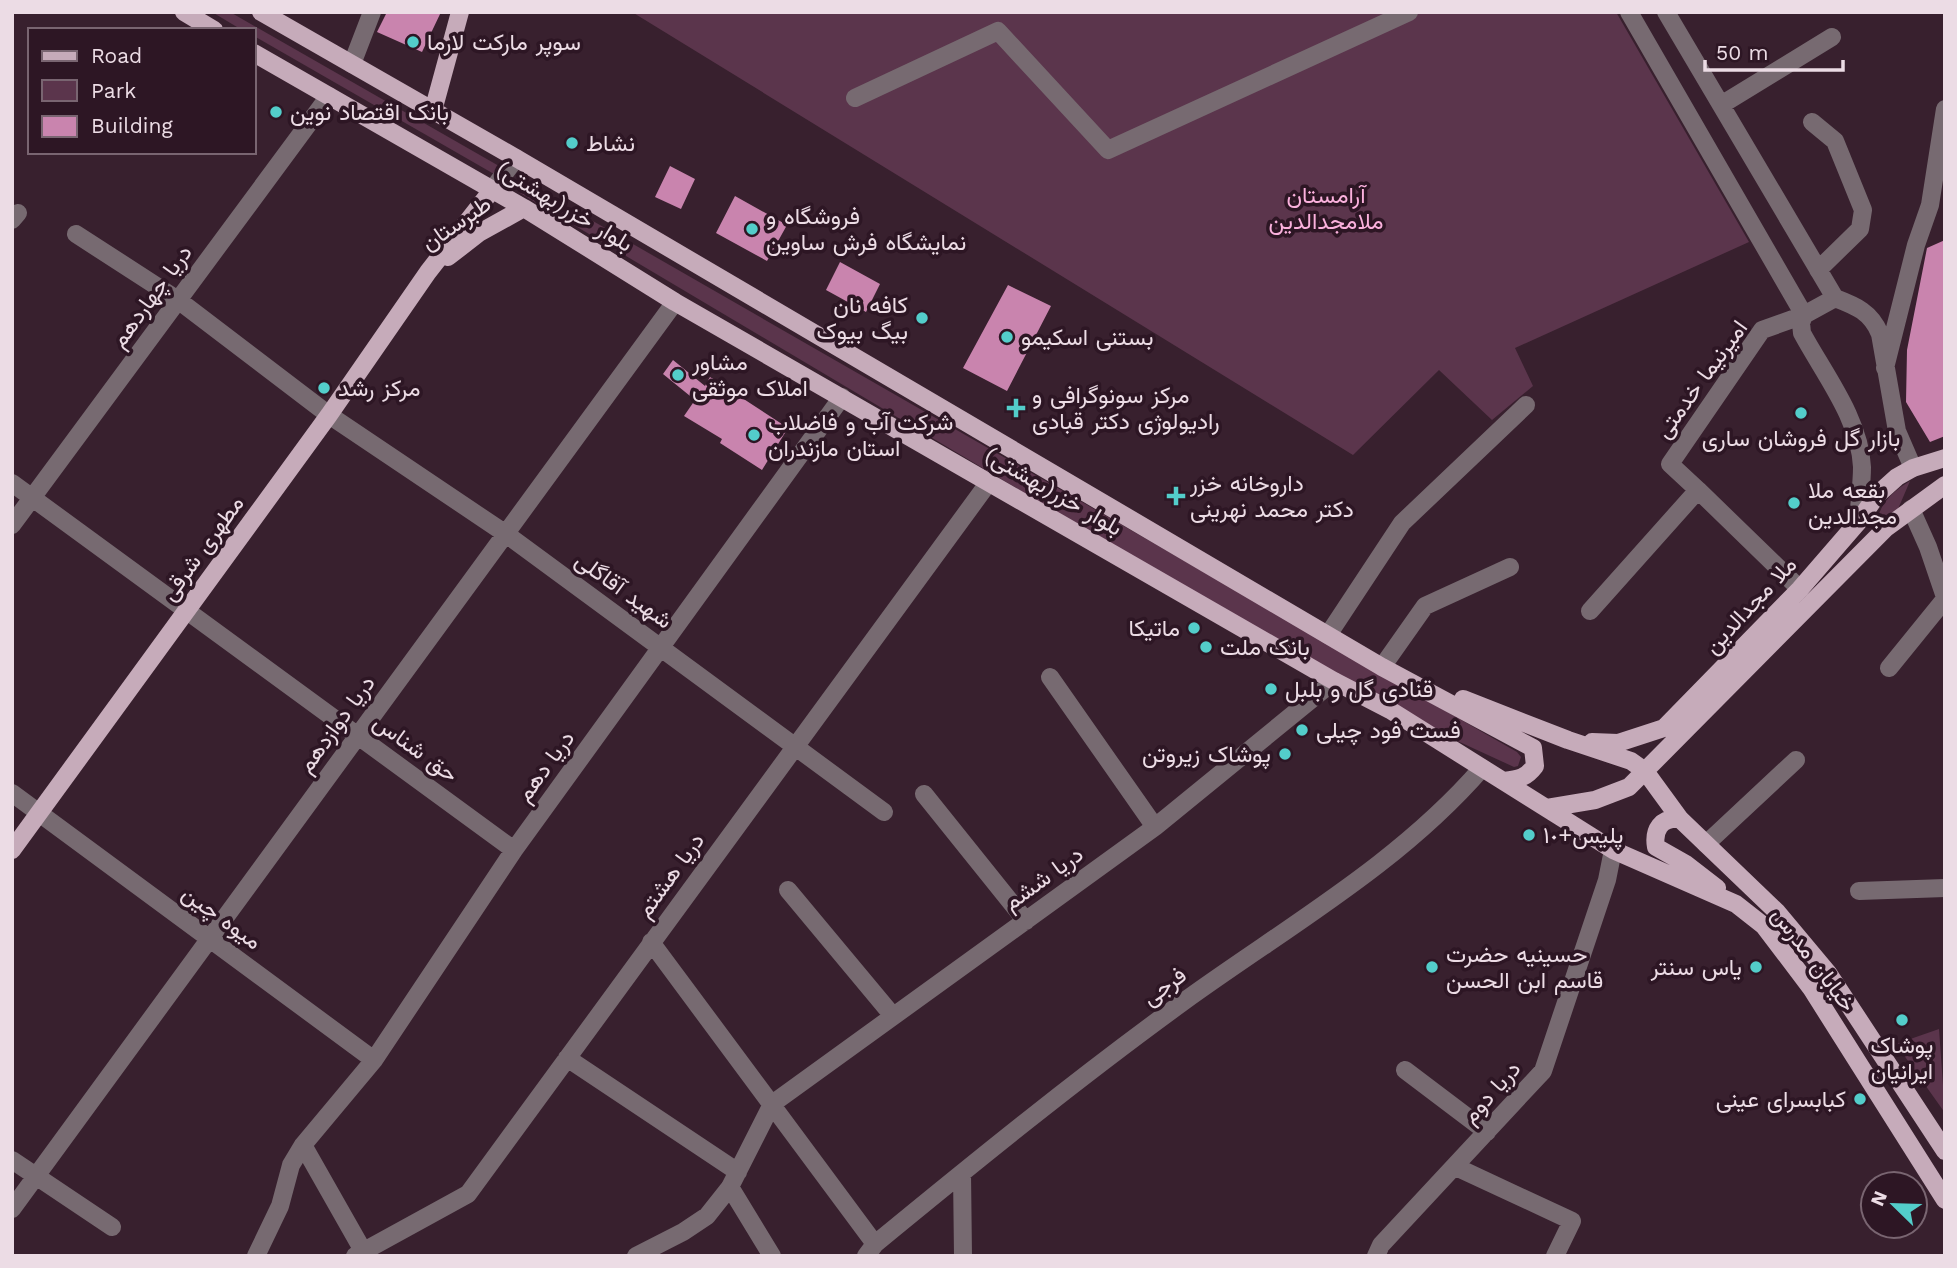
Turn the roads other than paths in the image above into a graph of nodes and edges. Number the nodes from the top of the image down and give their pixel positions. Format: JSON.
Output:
{"nodes":[{"id":1,"x":184,"y":12,"type":"edge"},
{"id":2,"x":373,"y":12,"type":"edge"},
{"id":3,"x":460,"y":12,"type":"edge"},
{"id":4,"x":1409,"y":12,"type":"edge"},
{"id":5,"x":1629,"y":12,"type":"edge"},
{"id":6,"x":1666,"y":12,"type":"edge"},
{"id":7,"x":264,"y":13,"type":"edge"},
{"id":8,"x":211,"y":28,"type":"edge"},
{"id":9,"x":1832,"y":37,"type":"dead end"},
{"id":10,"x":256,"y":53,"type":"edge"},
{"id":11,"x":352,"y":64,"type":"junction"},
{"id":12,"x":329,"y":96,"type":"junction"},
{"id":13,"x":855,"y":98,"type":"dead end"},
{"id":14,"x":1721,"y":105,"type":"junction"},
{"id":15,"x":1945,"y":109,"type":"edge"},
{"id":16,"x":433,"y":111,"type":"junction"},
{"id":17,"x":1812,"y":122,"type":"dead end"},
{"id":18,"x":516,"y":158,"type":"junction"},
{"id":19,"x":492,"y":190,"type":"junction"},
{"id":20,"x":1938,"y":202,"type":"edge"},
{"id":21,"x":524,"y":208,"type":"junction"},
{"id":22,"x":76,"y":234,"type":"dead end"},
{"id":23,"x":1818,"y":270,"type":"junction"},
{"id":24,"x":428,"y":272,"type":"junction"},
{"id":25,"x":1835,"y":298,"type":"junction"},
{"id":26,"x":178,"y":300,"type":"junction"},
{"id":27,"x":675,"y":302,"type":"junction"},
{"id":28,"x":1804,"y":315,"type":"junction"},
{"id":29,"x":1885,"y":368,"type":"junction"},
{"id":30,"x":842,"y":397,"type":"junction"},
{"id":31,"x":1526,"y":405,"type":"dead end"},
{"id":32,"x":329,"y":415,"type":"junction"},
{"id":33,"x":1945,"y":458,"type":"edge"},
{"id":34,"x":1913,"y":468,"type":"junction"},
{"id":35,"x":989,"y":482,"type":"junction"},
{"id":36,"x":12,"y":483,"type":"edge"},
{"id":37,"x":1945,"y":485,"type":"edge"},
{"id":38,"x":1698,"y":491,"type":"junction"},
{"id":39,"x":1928,"y":495,"type":"junction"},
{"id":40,"x":32,"y":498,"type":"junction"},
{"id":41,"x":1911,"y":509,"type":"junction"},
{"id":42,"x":1858,"y":522,"type":"junction"},
{"id":43,"x":12,"y":525,"type":"edge"},
{"id":44,"x":506,"y":534,"type":"junction"},
{"id":45,"x":1510,"y":567,"type":"dead end"},
{"id":46,"x":1801,"y":589,"type":"junction"},
{"id":47,"x":1945,"y":598,"type":"edge"},
{"id":48,"x":187,"y":611,"type":"junction"},
{"id":49,"x":1590,"y":611,"type":"dead end"},
{"id":50,"x":1328,"y":635,"type":"junction"},
{"id":51,"x":661,"y":649,"type":"junction"},
{"id":52,"x":1382,"y":667,"type":"junction"},
{"id":53,"x":1889,"y":668,"type":"dead end"},
{"id":54,"x":1049,"y":677,"type":"dead end"},
{"id":55,"x":1334,"y":681,"type":"junction"},
{"id":56,"x":358,"y":736,"type":"junction"},
{"id":57,"x":1568,"y":740,"type":"junction"},
{"id":58,"x":794,"y":746,"type":"junction"},
{"id":59,"x":1796,"y":760,"type":"dead end"},
{"id":60,"x":1482,"y":768,"type":"junction"},
{"id":61,"x":1645,"y":771,"type":"junction"},
{"id":62,"x":1504,"y":781,"type":"junction"},
{"id":63,"x":12,"y":793,"type":"edge"},
{"id":64,"x":924,"y":794,"type":"dead end"},
{"id":65,"x":1547,"y":808,"type":"junction"},
{"id":66,"x":884,"y":812,"type":"dead end"},
{"id":67,"x":40,"y":813,"type":"junction"},
{"id":68,"x":1680,"y":819,"type":"junction"},
{"id":69,"x":1155,"y":827,"type":"junction"},
{"id":70,"x":1706,"y":844,"type":"junction"},
{"id":71,"x":12,"y":850,"type":"edge"},
{"id":72,"x":514,"y":850,"type":"junction"},
{"id":73,"x":1613,"y":850,"type":"junction"},
{"id":74,"x":1945,"y":888,"type":"edge"},
{"id":75,"x":788,"y":890,"type":"dead end"},
{"id":76,"x":1859,"y":891,"type":"dead end"},
{"id":77,"x":1736,"y":904,"type":"junction"},
{"id":78,"x":1026,"y":921,"type":"junction"},
{"id":79,"x":210,"y":938,"type":"junction"},
{"id":80,"x":651,"y":942,"type":"junction"},
{"id":81,"x":893,"y":1016,"type":"junction"},
{"id":82,"x":567,"y":1058,"type":"junction"},
{"id":83,"x":374,"y":1060,"type":"junction"},
{"id":84,"x":1405,"y":1070,"type":"dead end"},
{"id":85,"x":772,"y":1104,"type":"junction"},
{"id":86,"x":1487,"y":1132,"type":"junction"},
{"id":87,"x":1942,"y":1141,"type":"edge"},
{"id":88,"x":303,"y":1144,"type":"junction"},
{"id":89,"x":12,"y":1160,"type":"edge"},
{"id":90,"x":1456,"y":1167,"type":"junction"},
{"id":91,"x":962,"y":1173,"type":"junction"},
{"id":92,"x":36,"y":1176,"type":"junction"},
{"id":93,"x":734,"y":1179,"type":"junction"},
{"id":94,"x":1945,"y":1200,"type":"edge"},
{"id":95,"x":12,"y":1209,"type":"edge"},
{"id":96,"x":112,"y":1227,"type":"dead end"},
{"id":97,"x":871,"y":1250,"type":"edge"},
{"id":98,"x":361,"y":1254,"type":"edge"},
{"id":99,"x":256,"y":1256,"type":"edge"},
{"id":100,"x":636,"y":1256,"type":"edge"},
{"id":101,"x":772,"y":1256,"type":"edge"},
{"id":102,"x":963,"y":1256,"type":"edge"},
{"id":103,"x":1376,"y":1256,"type":"edge"},
{"id":104,"x":1555,"y":1256,"type":"edge"}],
"edges":[{"from":1,"to":8,"type":"main road"},
{"from":2,"to":11,"type":"street"},
{"from":3,"to":16,"type":"main road"},
{"from":4,"to":13,"type":"street"},
{"from":5,"to":28,"type":"street"},
{"from":6,"to":14,"type":"street"},
{"from":7,"to":11,"type":"main road","name":"بلوار خزر(بهشتی)"},
{"from":9,"to":14,"type":"street"},
{"from":10,"to":12,"type":"main road","name":"بلوار خزر(بهشتی)"},
{"from":11,"to":16,"type":"main road","name":"بلوار خزر(بهشتی)"},
{"from":12,"to":19,"type":"main road","name":"بلوار خزر(بهشتی)"},
{"from":12,"to":26,"type":"street","name":"دریا چهاردهم"},
{"from":14,"to":23,"type":"street"},
{"from":15,"to":20,"type":"street"},
{"from":16,"to":18,"type":"main road","name":"بلوار خزر(بهشتی)"},
{"from":17,"to":23,"type":"street"},
{"from":18,"to":19,"type":"street"},
{"from":18,"to":50,"type":"main road","name":"بلوار خزر(بهشتی)"},
{"from":19,"to":21,"type":"main road","name":"بلوار خزر(بهشتی)"},
{"from":19,"to":24,"type":"main road","name":"طبرستان"},
{"from":20,"to":29,"type":"street"},
{"from":21,"to":24,"type":"main road","name":"طبرستان"},
{"from":21,"to":27,"type":"main road","name":"بلوار خزر(بهشتی)"},
{"from":22,"to":26,"type":"street","name":"شهید آقاگلی"},
{"from":23,"to":25,"type":"street"},
{"from":24,"to":32,"type":"main road","name":"مطهری شرقی"},
{"from":25,"to":28,"type":"street"},
{"from":25,"to":29,"type":"street"},
{"from":26,"to":32,"type":"street","name":"شهید آقاگلی"},
{"from":26,"to":40,"type":"street","name":"دریا چهاردهم"},
{"from":27,"to":30,"type":"main road","name":"بلوار خزر(بهشتی)"},
{"from":27,"to":44,"type":"street","name":"دریا دوازدهم"},
{"from":28,"to":38,"type":"street","name":"امیرنیما خدمتی"},
{"from":28,"to":42,"type":"street"},
{"from":29,"to":34,"type":"street"},
{"from":30,"to":35,"type":"main road","name":"بلوار خزر(بهشتی)"},
{"from":30,"to":51,"type":"street","name":"دریا دهم"},
{"from":31,"to":50,"type":"street"},
{"from":32,"to":44,"type":"street","name":"شهید آقاگلی"},
{"from":32,"to":48,"type":"main road","name":"مطهری شرقی"},
{"from":33,"to":34,"type":"main road","name":"ملا مجدالدین"},
{"from":34,"to":39,"type":"main road"},
{"from":34,"to":42,"type":"main road","name":"ملا مجدالدین"},
{"from":35,"to":55,"type":"main road","name":"بلوار خزر(بهشتی)"},
{"from":35,"to":58,"type":"street","name":"دریا هشتم"},
{"from":36,"to":40,"type":"street","name":"حق شناس"},
{"from":37,"to":39,"type":"main road","name":"ملا مجدالدین"},
{"from":38,"to":46,"type":"street"},
{"from":38,"to":49,"type":"street"},
{"from":39,"to":41,"type":"main road","name":"ملا مجدالدین"},
{"from":40,"to":43,"type":"street","name":"دریا چهاردهم"},
{"from":40,"to":48,"type":"street","name":"حق شناس"},
{"from":41,"to":47,"type":"street"},
{"from":41,"to":61,"type":"main road","name":"ملا مجدالدین"},
{"from":42,"to":46,"type":"main road","name":"ملا مجدالدین"},
{"from":44,"to":51,"type":"street","name":"شهید آقاگلی"},
{"from":44,"to":56,"type":"street","name":"دریا دوازدهم"},
{"from":45,"to":52,"type":"street"},
{"from":46,"to":57,"type":"main road","name":"ملا مجدالدین"},
{"from":47,"to":53,"type":"street"},
{"from":48,"to":56,"type":"street","name":"حق شناس"},
{"from":48,"to":67,"type":"main road","name":"مطهری شرقی"},
{"from":50,"to":52,"type":"main road","name":"بلوار خزر(بهشتی)"},
{"from":51,"to":58,"type":"street","name":"شهید آقاگلی"},
{"from":51,"to":72,"type":"street","name":"دریا دهم"},
{"from":52,"to":57,"type":"main road"},
{"from":52,"to":62,"type":"main road"},
{"from":54,"to":69,"type":"street"},
{"from":55,"to":60,"type":"main road","name":"بلوار خزر(بهشتی)"},
{"from":55,"to":69,"type":"street","name":"دریا ششم"},
{"from":56,"to":72,"type":"street","name":"حق شناس"},
{"from":56,"to":79,"type":"street","name":"دریا دوازدهم"},
{"from":57,"to":61,"type":"main road"},
{"from":58,"to":66,"type":"street","name":"شهید آقاگلی"},
{"from":58,"to":80,"type":"street","name":"دریا هشتم"},
{"from":59,"to":70,"type":"street"},
{"from":60,"to":62,"type":"main road","name":"بلوار خزر(بهشتی)"},
{"from":60,"to":91,"type":"street","name":"فرجی"},
{"from":61,"to":65,"type":"main road","name":"ملا مجدالدین"},
{"from":61,"to":68,"type":"main road","name":"خیابان مدرس"},
{"from":62,"to":65,"type":"main road","name":"خیابان مدرس"},
{"from":63,"to":67,"type":"street","name":"میوه چین"},
{"from":64,"to":78,"type":"street"},
{"from":65,"to":73,"type":"main road","name":"خیابان مدرس"},
{"from":67,"to":71,"type":"main road","name":"مطهری شرقی"},
{"from":67,"to":79,"type":"street","name":"میوه چین"},
{"from":68,"to":70,"type":"main road","name":"خیابان مدرس"},
{"from":68,"to":77,"type":"main road"},
{"from":69,"to":78,"type":"street","name":"دریا ششم"},
{"from":70,"to":87,"type":"main road","name":"خیابان مدرس"},
{"from":72,"to":83,"type":"street","name":"دریا دهم"},
{"from":73,"to":77,"type":"main road","name":"خیابان مدرس"},
{"from":73,"to":86,"type":"street","name":"دریا دوم"},
{"from":74,"to":76,"type":"street"},
{"from":75,"to":81,"type":"street"},
{"from":77,"to":94,"type":"main road","name":"خیابان مدرس"},
{"from":78,"to":81,"type":"street","name":"دریا ششم"},
{"from":79,"to":83,"type":"street","name":"میوه چین"},
{"from":79,"to":92,"type":"street","name":"دریا دوازدهم"},
{"from":80,"to":82,"type":"street","name":"دریا هشتم"},
{"from":80,"to":85,"type":"street"},
{"from":81,"to":85,"type":"street","name":"دریا ششم"},
{"from":82,"to":93,"type":"street"},
{"from":82,"to":98,"type":"street","name":"دریا هشتم"},
{"from":83,"to":88,"type":"street","name":"دریا دهم"},
{"from":84,"to":86,"type":"street"},
{"from":85,"to":93,"type":"street"},
{"from":85,"to":97,"type":"street"},
{"from":86,"to":90,"type":"street","name":"دریا دوم"},
{"from":88,"to":98,"type":"street"},
{"from":88,"to":99,"type":"street","name":"دریا دهم"},
{"from":89,"to":92,"type":"street"},
{"from":90,"to":103,"type":"street","name":"دریا دوم"},
{"from":90,"to":104,"type":"street"},
{"from":91,"to":97,"type":"street","name":"فرجی"},
{"from":91,"to":102,"type":"street"},
{"from":92,"to":95,"type":"street","name":"دریا دوازدهم"},
{"from":92,"to":96,"type":"street"},
{"from":93,"to":100,"type":"street"},
{"from":93,"to":101,"type":"street"}]}
